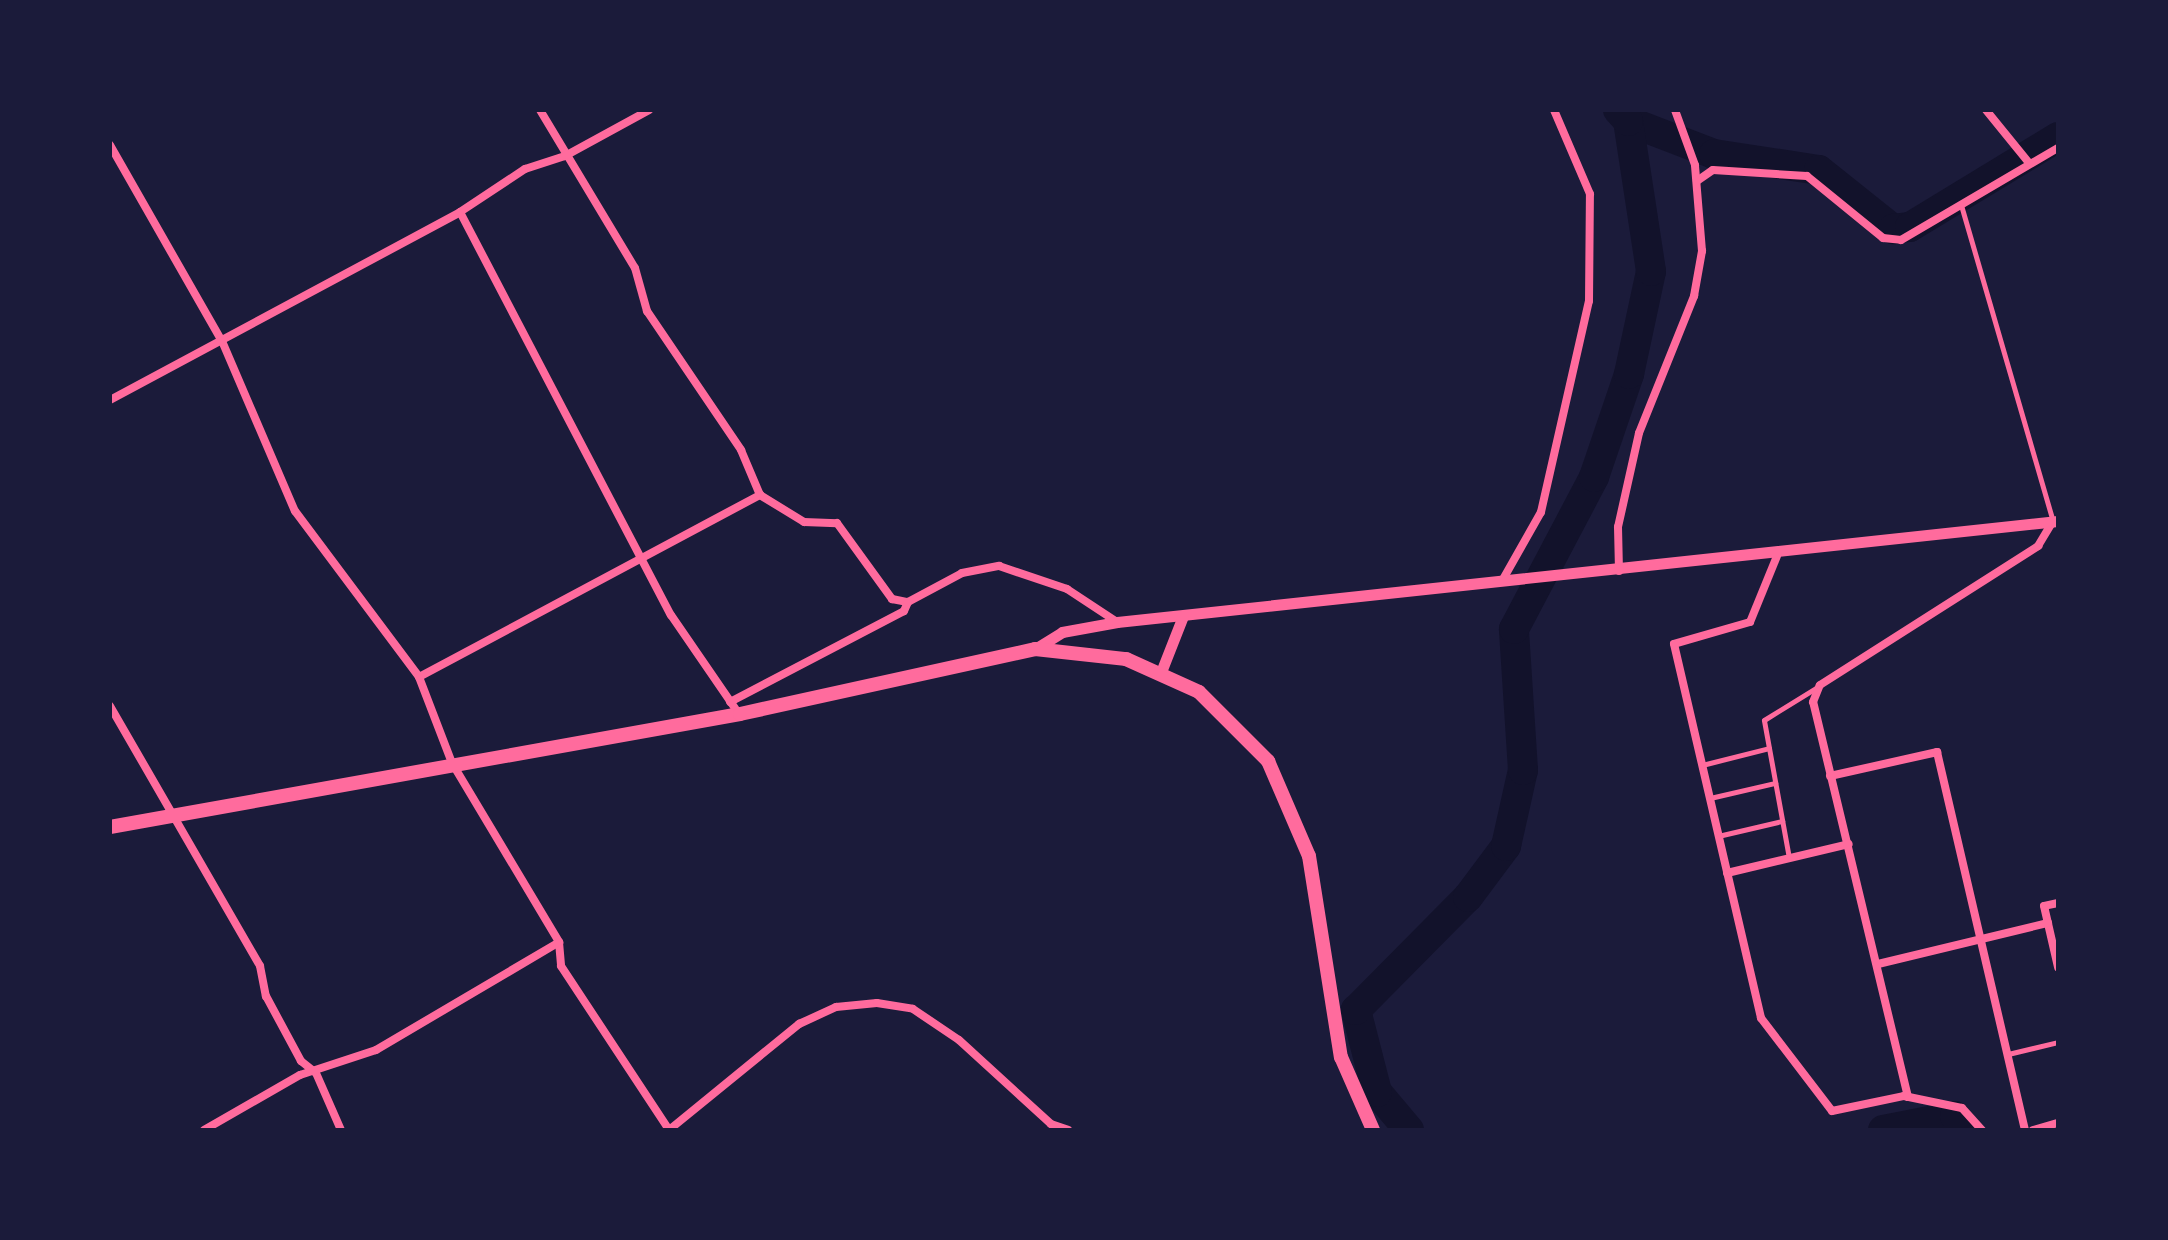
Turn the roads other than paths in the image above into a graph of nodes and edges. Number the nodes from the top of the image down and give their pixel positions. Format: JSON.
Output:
{"nodes":[{"id":1,"x":540,"y":110,"type":"edge"},
{"id":2,"x":649,"y":110,"type":"edge"},
{"id":3,"x":1554,"y":110,"type":"edge"},
{"id":4,"x":1675,"y":110,"type":"edge"},
{"id":5,"x":1986,"y":110,"type":"edge"},
{"id":6,"x":110,"y":145,"type":"edge"},
{"id":7,"x":2058,"y":148,"type":"edge"},
{"id":8,"x":565,"y":156,"type":"junction"},
{"id":9,"x":2029,"y":163,"type":"junction"},
{"id":10,"x":1697,"y":181,"type":"junction"},
{"id":11,"x":1961,"y":204,"type":"junction"},
{"id":12,"x":460,"y":212,"type":"junction"},
{"id":13,"x":222,"y":341,"type":"junction"},
{"id":14,"x":110,"y":400,"type":"edge"},
{"id":15,"x":760,"y":495,"type":"junction"},
{"id":16,"x":2055,"y":521,"type":"edge"},
{"id":17,"x":1777,"y":556,"type":"junction"},
{"id":18,"x":644,"y":558,"type":"junction"},
{"id":19,"x":1619,"y":571,"type":"junction"},
{"id":20,"x":1508,"y":580,"type":"junction"},
{"id":21,"x":908,"y":602,"type":"junction"},
{"id":22,"x":1183,"y":616,"type":"junction"},
{"id":23,"x":1117,"y":622,"type":"junction"},
{"id":24,"x":1035,"y":649,"type":"junction"},
{"id":25,"x":1161,"y":672,"type":"junction"},
{"id":26,"x":419,"y":677,"type":"junction"},
{"id":27,"x":1820,"y":685,"type":"junction"},
{"id":28,"x":110,"y":706,"type":"edge"},
{"id":29,"x":735,"y":708,"type":"junction"},
{"id":30,"x":1769,"y":748,"type":"junction"},
{"id":31,"x":452,"y":763,"type":"junction"},
{"id":32,"x":1702,"y":765,"type":"junction"},
{"id":33,"x":1830,"y":776,"type":"junction"},
{"id":34,"x":1775,"y":783,"type":"junction"},
{"id":35,"x":1710,"y":798,"type":"junction"},
{"id":36,"x":175,"y":815,"type":"junction"},
{"id":37,"x":1782,"y":821,"type":"junction"},
{"id":38,"x":110,"y":827,"type":"edge"},
{"id":39,"x":1718,"y":836,"type":"junction"},
{"id":40,"x":1849,"y":844,"type":"junction"},
{"id":41,"x":1789,"y":858,"type":"junction"},
{"id":42,"x":1727,"y":873,"type":"junction"},
{"id":43,"x":2058,"y":903,"type":"edge"},
{"id":44,"x":2048,"y":923,"type":"junction"},
{"id":45,"x":1981,"y":939,"type":"junction"},
{"id":46,"x":559,"y":942,"type":"junction"},
{"id":47,"x":1878,"y":964,"type":"junction"},
{"id":48,"x":2058,"y":967,"type":"edge"},
{"id":49,"x":2058,"y":1042,"type":"edge"},
{"id":50,"x":2008,"y":1054,"type":"junction"},
{"id":51,"x":316,"y":1073,"type":"junction"},
{"id":52,"x":1908,"y":1097,"type":"junction"},
{"id":53,"x":2058,"y":1123,"type":"edge"},
{"id":54,"x":204,"y":1130,"type":"edge"},
{"id":55,"x":341,"y":1130,"type":"edge"},
{"id":56,"x":669,"y":1130,"type":"edge"},
{"id":57,"x":1068,"y":1130,"type":"edge"},
{"id":58,"x":1373,"y":1130,"type":"edge"},
{"id":59,"x":1982,"y":1130,"type":"edge"},
{"id":60,"x":2025,"y":1130,"type":"edge"},
{"id":61,"x":2033,"y":1130,"type":"edge"}],
"edges":[{"from":1,"to":8,"type":"street"},
{"from":2,"to":8,"type":"street"},
{"from":3,"to":20,"type":"street"},
{"from":4,"to":10,"type":"street"},
{"from":5,"to":9,"type":"street"},
{"from":6,"to":13,"type":"street"},
{"from":7,"to":9,"type":"street"},
{"from":8,"to":12,"type":"street"},
{"from":8,"to":15,"type":"street"},
{"from":9,"to":11,"type":"street"},
{"from":10,"to":11,"type":"street"},
{"from":10,"to":19,"type":"street"},
{"from":11,"to":16,"type":"lane"},
{"from":12,"to":13,"type":"street"},
{"from":12,"to":18,"type":"street"},
{"from":13,"to":14,"type":"street"},
{"from":13,"to":26,"type":"street"},
{"from":15,"to":18,"type":"street"},
{"from":15,"to":21,"type":"street"},
{"from":16,"to":17,"type":"street"},
{"from":16,"to":27,"type":"street"},
{"from":17,"to":19,"type":"street"},
{"from":17,"to":32,"type":"street"},
{"from":18,"to":26,"type":"street"},
{"from":18,"to":29,"type":"street"},
{"from":19,"to":20,"type":"street"},
{"from":20,"to":22,"type":"street"},
{"from":21,"to":23,"type":"street"},
{"from":21,"to":29,"type":"street"},
{"from":22,"to":23,"type":"street"},
{"from":22,"to":25,"type":"street"},
{"from":23,"to":24,"type":"street"},
{"from":24,"to":25,"type":"main road"},
{"from":24,"to":29,"type":"main road"},
{"from":25,"to":58,"type":"main road"},
{"from":26,"to":31,"type":"street"},
{"from":27,"to":30,"type":"lane"},
{"from":27,"to":33,"type":"street"},
{"from":28,"to":36,"type":"street"},
{"from":29,"to":31,"type":"main road"},
{"from":30,"to":32,"type":"lane"},
{"from":30,"to":34,"type":"lane"},
{"from":31,"to":36,"type":"main road"},
{"from":31,"to":46,"type":"street"},
{"from":32,"to":35,"type":"street"},
{"from":33,"to":40,"type":"street"},
{"from":33,"to":45,"type":"street"},
{"from":34,"to":35,"type":"lane"},
{"from":34,"to":37,"type":"lane"},
{"from":35,"to":39,"type":"street"},
{"from":36,"to":38,"type":"main road"},
{"from":36,"to":51,"type":"street"},
{"from":37,"to":39,"type":"lane"},
{"from":37,"to":41,"type":"lane"},
{"from":39,"to":42,"type":"street"},
{"from":40,"to":41,"type":"street"},
{"from":40,"to":47,"type":"street"},
{"from":41,"to":42,"type":"street"},
{"from":42,"to":52,"type":"street"},
{"from":43,"to":44,"type":"street"},
{"from":44,"to":45,"type":"street"},
{"from":44,"to":48,"type":"street"},
{"from":45,"to":47,"type":"street"},
{"from":45,"to":50,"type":"street"},
{"from":46,"to":51,"type":"street"},
{"from":46,"to":56,"type":"street"},
{"from":47,"to":52,"type":"street"},
{"from":49,"to":50,"type":"lane"},
{"from":50,"to":60,"type":"street"},
{"from":51,"to":54,"type":"street"},
{"from":51,"to":55,"type":"street"},
{"from":52,"to":59,"type":"street"},
{"from":53,"to":61,"type":"street"},
{"from":56,"to":57,"type":"street"}]}
